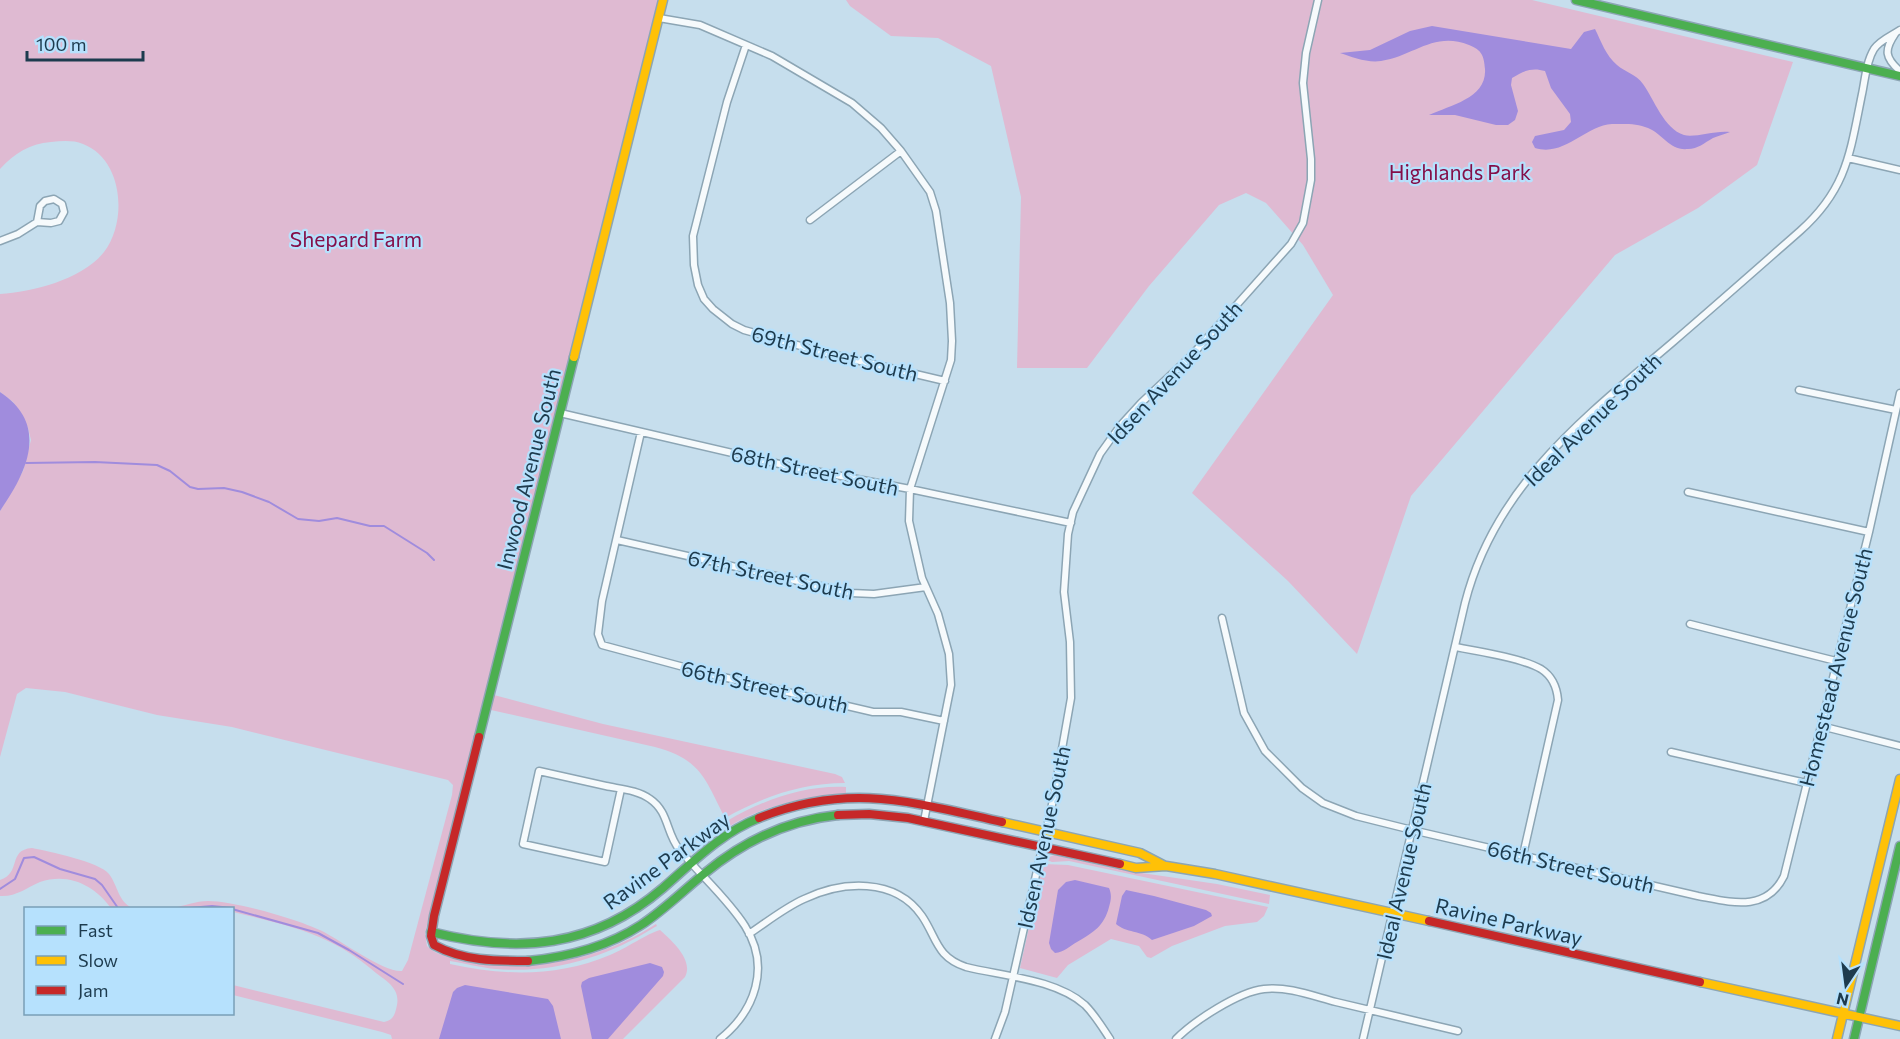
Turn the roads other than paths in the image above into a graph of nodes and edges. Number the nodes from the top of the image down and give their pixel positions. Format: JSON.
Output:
{"nodes":[{"id":1,"x":663,"y":0,"type":"edge"},
{"id":2,"x":1318,"y":0,"type":"edge"},
{"id":3,"x":1576,"y":0,"type":"edge"},
{"id":4,"x":659,"y":18,"type":"junction"},
{"id":5,"x":1898,"y":32,"type":"edge"},
{"id":6,"x":746,"y":45,"type":"junction"},
{"id":7,"x":1868,"y":69,"type":"junction"},
{"id":8,"x":1900,"y":71,"type":"edge"},
{"id":9,"x":1900,"y":76,"type":"edge"},
{"id":10,"x":901,"y":151,"type":"junction"},
{"id":11,"x":1848,"y":158,"type":"junction"},
{"id":12,"x":1900,"y":170,"type":"edge"},
{"id":13,"x":810,"y":220,"type":"dead end"},
{"id":14,"x":37,"y":222,"type":"junction"},
{"id":15,"x":0,"y":241,"type":"edge"},
{"id":16,"x":945,"y":381,"type":"junction"},
{"id":17,"x":1799,"y":390,"type":"dead end"},
{"id":18,"x":1900,"y":393,"type":"edge"},
{"id":19,"x":1896,"y":410,"type":"junction"},
{"id":20,"x":560,"y":413,"type":"junction"},
{"id":21,"x":641,"y":432,"type":"junction"},
{"id":22,"x":910,"y":489,"type":"junction"},
{"id":23,"x":1688,"y":492,"type":"dead end"},
{"id":24,"x":1071,"y":523,"type":"junction"},
{"id":25,"x":1869,"y":532,"type":"junction"},
{"id":26,"x":617,"y":540,"type":"junction"},
{"id":27,"x":926,"y":587,"type":"junction"},
{"id":28,"x":1222,"y":618,"type":"dead end"},
{"id":29,"x":1690,"y":624,"type":"dead end"},
{"id":30,"x":1455,"y":647,"type":"junction"},
{"id":31,"x":1836,"y":661,"type":"junction"},
{"id":32,"x":944,"y":721,"type":"junction"},
{"id":33,"x":1821,"y":726,"type":"junction"},
{"id":34,"x":1900,"y":746,"type":"edge"},
{"id":35,"x":1671,"y":752,"type":"dead end"},
{"id":36,"x":1900,"y":779,"type":"edge"},
{"id":37,"x":1806,"y":783,"type":"junction"},
{"id":38,"x":621,"y":789,"type":"junction"},
{"id":39,"x":927,"y":806,"type":"junction"},
{"id":40,"x":924,"y":821,"type":"junction"},
{"id":41,"x":1413,"y":830,"type":"junction"},
{"id":42,"x":1045,"y":832,"type":"junction"},
{"id":43,"x":1900,"y":846,"type":"edge"},
{"id":44,"x":1042,"y":848,"type":"junction"},
{"id":45,"x":1522,"y":855,"type":"junction"},
{"id":46,"x":691,"y":863,"type":"junction"},
{"id":47,"x":1166,"y":866,"type":"junction"},
{"id":48,"x":702,"y":875,"type":"junction"},
{"id":49,"x":1729,"y":902,"type":"joint"},
{"id":50,"x":1393,"y":913,"type":"junction"},
{"id":51,"x":431,"y":932,"type":"junction"},
{"id":52,"x":749,"y":934,"type":"junction"},
{"id":53,"x":1013,"y":978,"type":"junction"},
{"id":54,"x":1370,"y":1010,"type":"junction"},
{"id":55,"x":1843,"y":1014,"type":"junction"},
{"id":56,"x":1859,"y":1017,"type":"junction"},
{"id":57,"x":1900,"y":1026,"type":"edge"},
{"id":58,"x":1458,"y":1031,"type":"dead end"},
{"id":59,"x":720,"y":1039,"type":"edge"},
{"id":60,"x":995,"y":1039,"type":"edge"},
{"id":61,"x":1110,"y":1039,"type":"edge"},
{"id":62,"x":1176,"y":1039,"type":"edge"},
{"id":63,"x":1363,"y":1039,"type":"edge"},
{"id":64,"x":1837,"y":1039,"type":"edge"},
{"id":65,"x":1854,"y":1039,"type":"edge"}],
"edges":[{"from":1,"to":4,"type":"street","name":"Inwood Avenue South"},
{"from":2,"to":24,"type":"street","name":"Idsen Avenue South"},
{"from":3,"to":7,"type":"street"},
{"from":4,"to":6,"type":"street"},
{"from":4,"to":20,"type":"street","name":"Inwood Avenue South"},
{"from":5,"to":7,"type":"street"},
{"from":5,"to":8,"type":"street"},
{"from":6,"to":10,"type":"street"},
{"from":6,"to":16,"type":"street","name":"69th Street South"},
{"from":7,"to":9,"type":"street"},
{"from":7,"to":11,"type":"street","name":"Ideal Avenue South"},
{"from":10,"to":13,"type":"street"},
{"from":10,"to":16,"type":"street"},
{"from":11,"to":12,"type":"street"},
{"from":11,"to":30,"type":"street","name":"Ideal Avenue South"},
{"from":14,"to":14,"type":"street"},
{"from":14,"to":15,"type":"street"},
{"from":16,"to":22,"type":"street"},
{"from":17,"to":19,"type":"street"},
{"from":18,"to":19,"type":"street","name":"Homestead Avenue South"},
{"from":19,"to":25,"type":"street","name":"Homestead Avenue South"},
{"from":20,"to":21,"type":"street","name":"68th Street South"},
{"from":20,"to":51,"type":"street","name":"Inwood Avenue South"},
{"from":21,"to":22,"type":"street","name":"68th Street South"},
{"from":21,"to":26,"type":"street"},
{"from":22,"to":24,"type":"street","name":"68th Street South"},
{"from":22,"to":27,"type":"street"},
{"from":23,"to":25,"type":"street"},
{"from":24,"to":42,"type":"street","name":"Idsen Avenue South"},
{"from":25,"to":31,"type":"street","name":"Homestead Avenue South"},
{"from":26,"to":27,"type":"street","name":"67th Street South"},
{"from":26,"to":32,"type":"street","name":"66th Street South"},
{"from":27,"to":32,"type":"street"},
{"from":28,"to":41,"type":"street","name":"66th Street South"},
{"from":29,"to":31,"type":"street"},
{"from":30,"to":41,"type":"street","name":"Ideal Avenue South"},
{"from":30,"to":45,"type":"street"},
{"from":31,"to":33,"type":"street","name":"Homestead Avenue South"},
{"from":32,"to":39,"type":"street"},
{"from":33,"to":34,"type":"street"},
{"from":33,"to":37,"type":"street","name":"Homestead Avenue South"},
{"from":35,"to":37,"type":"street"},
{"from":36,"to":55,"type":"street"},
{"from":37,"to":49,"type":"street","name":"Homestead Avenue South"},
{"from":38,"to":38,"type":"street"},
{"from":38,"to":46,"type":"street"},
{"from":39,"to":40,"type":"street"},
{"from":39,"to":42,"type":"street","name":"Ravine Parkway"},
{"from":39,"to":46,"type":"street","name":"Ravine Parkway"},
{"from":40,"to":44,"type":"street","name":"Ravine Parkway"},
{"from":40,"to":48,"type":"street","name":"Ravine Parkway"},
{"from":41,"to":45,"type":"street","name":"66th Street South"},
{"from":41,"to":50,"type":"street","name":"Ideal Avenue South"},
{"from":42,"to":44,"type":"street","name":"Idsen Avenue South"},
{"from":42,"to":47,"type":"street","name":"Ravine Parkway"},
{"from":43,"to":56,"type":"street"},
{"from":44,"to":47,"type":"street","name":"Ravine Parkway"},
{"from":44,"to":53,"type":"street","name":"Idsen Avenue South"},
{"from":45,"to":49,"type":"street","name":"66th Street South"},
{"from":46,"to":48,"type":"street"},
{"from":46,"to":51,"type":"street","name":"Ravine Parkway"},
{"from":47,"to":50,"type":"street","name":"Ravine Parkway"},
{"from":48,"to":51,"type":"street","name":"Ravine Parkway"},
{"from":48,"to":52,"type":"street"},
{"from":50,"to":54,"type":"street","name":"Ideal Avenue South"},
{"from":50,"to":55,"type":"street","name":"Ravine Parkway"},
{"from":52,"to":53,"type":"street"},
{"from":52,"to":59,"type":"street"},
{"from":53,"to":60,"type":"street","name":"Idsen Avenue South"},
{"from":53,"to":61,"type":"street"},
{"from":54,"to":58,"type":"street"},
{"from":54,"to":62,"type":"street"},
{"from":54,"to":63,"type":"street","name":"Ideal Avenue South"},
{"from":55,"to":56,"type":"street","name":"Ravine Parkway"},
{"from":55,"to":64,"type":"street"},
{"from":56,"to":57,"type":"street","name":"Ravine Parkway"},
{"from":56,"to":65,"type":"street"}]}
